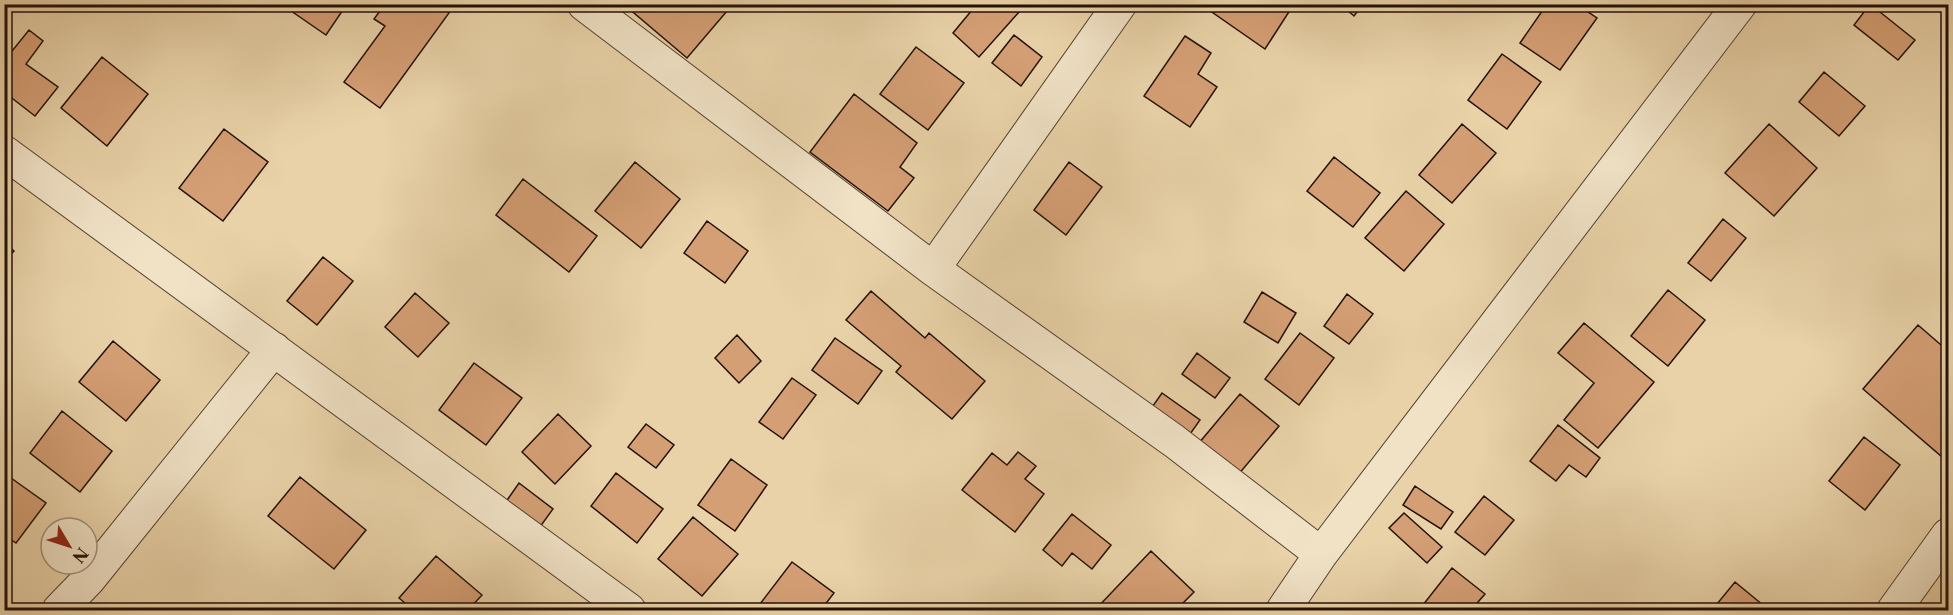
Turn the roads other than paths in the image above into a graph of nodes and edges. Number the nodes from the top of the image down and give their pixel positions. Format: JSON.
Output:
{"nodes":[{"id":1,"x":584,"y":4,"type":"edge"},
{"id":2,"x":1120,"y":4,"type":"edge"},
{"id":3,"x":1740,"y":4,"type":"edge"},
{"id":4,"x":4,"y":152,"type":"edge"},
{"id":5,"x":933,"y":269,"type":"junction"},
{"id":6,"x":274,"y":349,"type":"junction"},
{"id":7,"x":1948,"y":535,"type":"edge"},
{"id":8,"x":1321,"y":554,"type":"junction"},
{"id":9,"x":59,"y":610,"type":"edge"},
{"id":10,"x":629,"y":610,"type":"edge"},
{"id":11,"x":1282,"y":610,"type":"edge"},
{"id":12,"x":1893,"y":610,"type":"edge"}],
"edges":[{"from":1,"to":5,"type":"street"},
{"from":2,"to":5,"type":"street"},
{"from":3,"to":8,"type":"street"},
{"from":4,"to":6,"type":"street"},
{"from":5,"to":8,"type":"street"},
{"from":6,"to":9,"type":"street"},
{"from":6,"to":10,"type":"street"},
{"from":7,"to":12,"type":"street"},
{"from":8,"to":11,"type":"street"}]}
